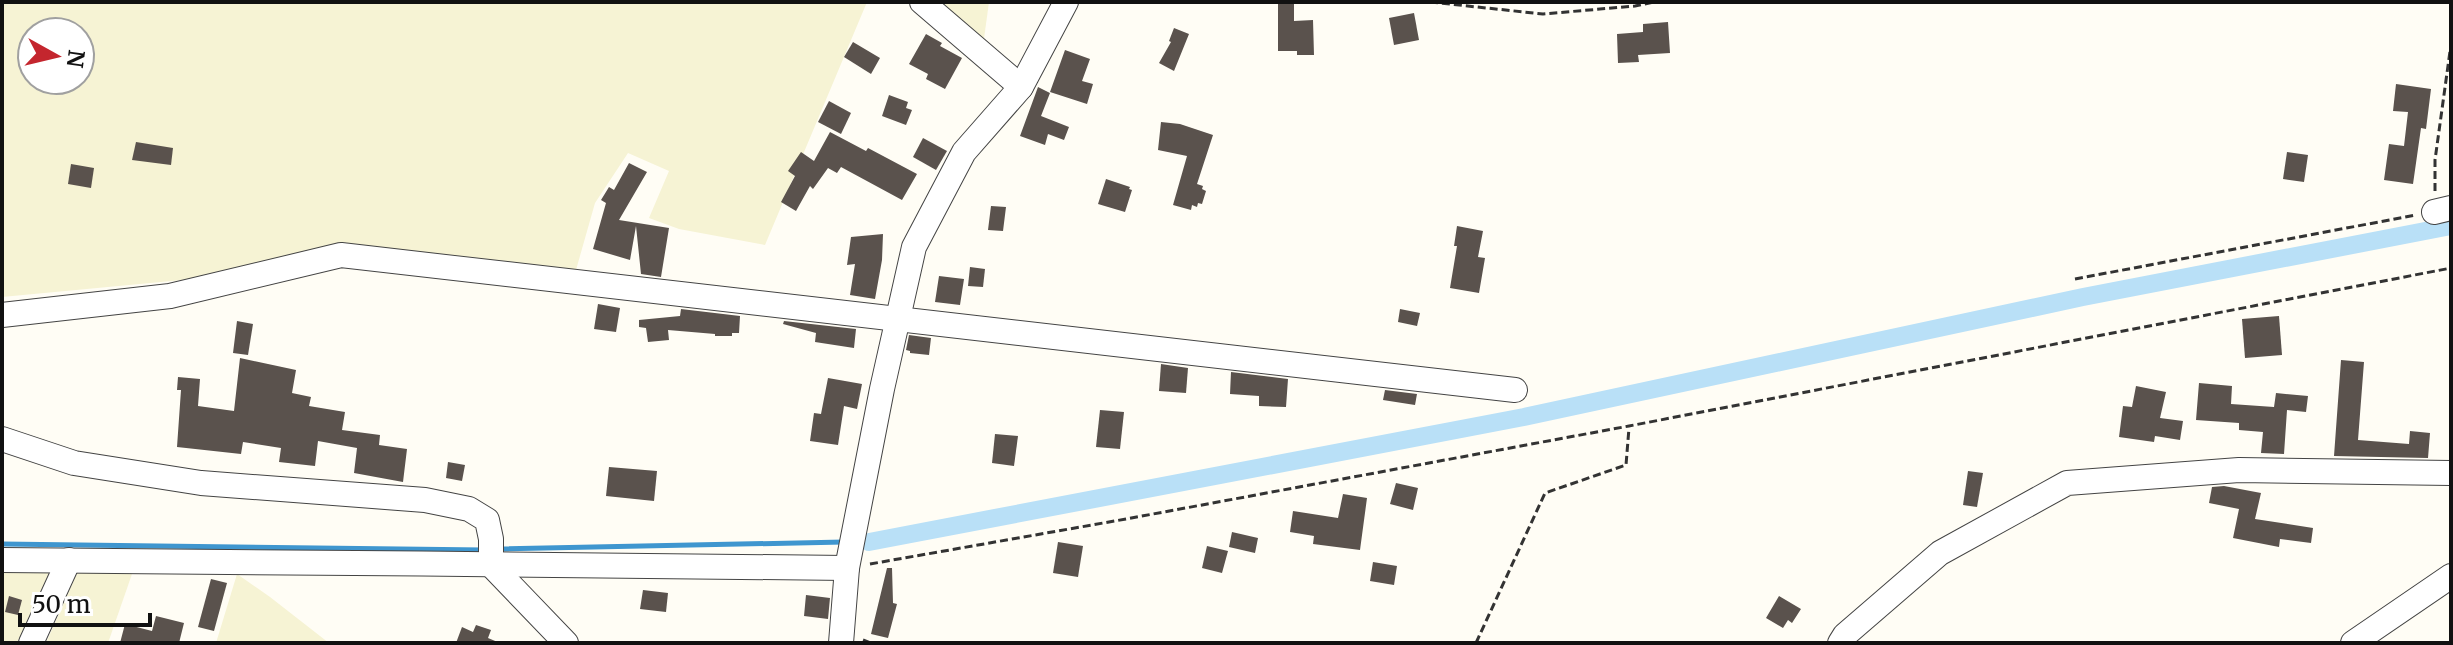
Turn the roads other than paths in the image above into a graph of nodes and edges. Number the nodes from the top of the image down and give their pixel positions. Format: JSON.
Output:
{"nodes":[{"id":1,"x":922,"y":2,"type":"edge"},
{"id":2,"x":1066,"y":2,"type":"edge"},
{"id":3,"x":1021,"y":87,"type":"junction"},
{"id":4,"x":2,"y":315,"type":"edge"},
{"id":5,"x":897,"y":318,"type":"junction"},
{"id":6,"x":1515,"y":390,"type":"dead end"},
{"id":7,"x":2,"y":439,"type":"edge"},
{"id":8,"x":2451,"y":473,"type":"edge"},
{"id":9,"x":850,"y":551,"type":"junction"},
{"id":10,"x":491,"y":555,"type":"junction"},
{"id":11,"x":2,"y":560,"type":"edge"},
{"id":12,"x":69,"y":560,"type":"junction"},
{"id":13,"x":2451,"y":576,"type":"edge"},
{"id":14,"x":31,"y":643,"type":"edge"},
{"id":15,"x":566,"y":643,"type":"edge"},
{"id":16,"x":841,"y":643,"type":"edge"},
{"id":17,"x":1840,"y":643,"type":"edge"},
{"id":18,"x":2353,"y":643,"type":"edge"}],
"edges":[{"from":1,"to":3,"type":"street"},
{"from":2,"to":3,"type":"street"},
{"from":3,"to":5,"type":"street"},
{"from":4,"to":5,"type":"street"},
{"from":5,"to":6,"type":"street"},
{"from":5,"to":9,"type":"street"},
{"from":7,"to":10,"type":"street"},
{"from":8,"to":17,"type":"street"},
{"from":9,"to":10,"type":"street"},
{"from":9,"to":16,"type":"street"},
{"from":10,"to":12,"type":"street"},
{"from":10,"to":15,"type":"street"},
{"from":11,"to":12,"type":"street"},
{"from":12,"to":14,"type":"street"},
{"from":13,"to":18,"type":"street"}]}
